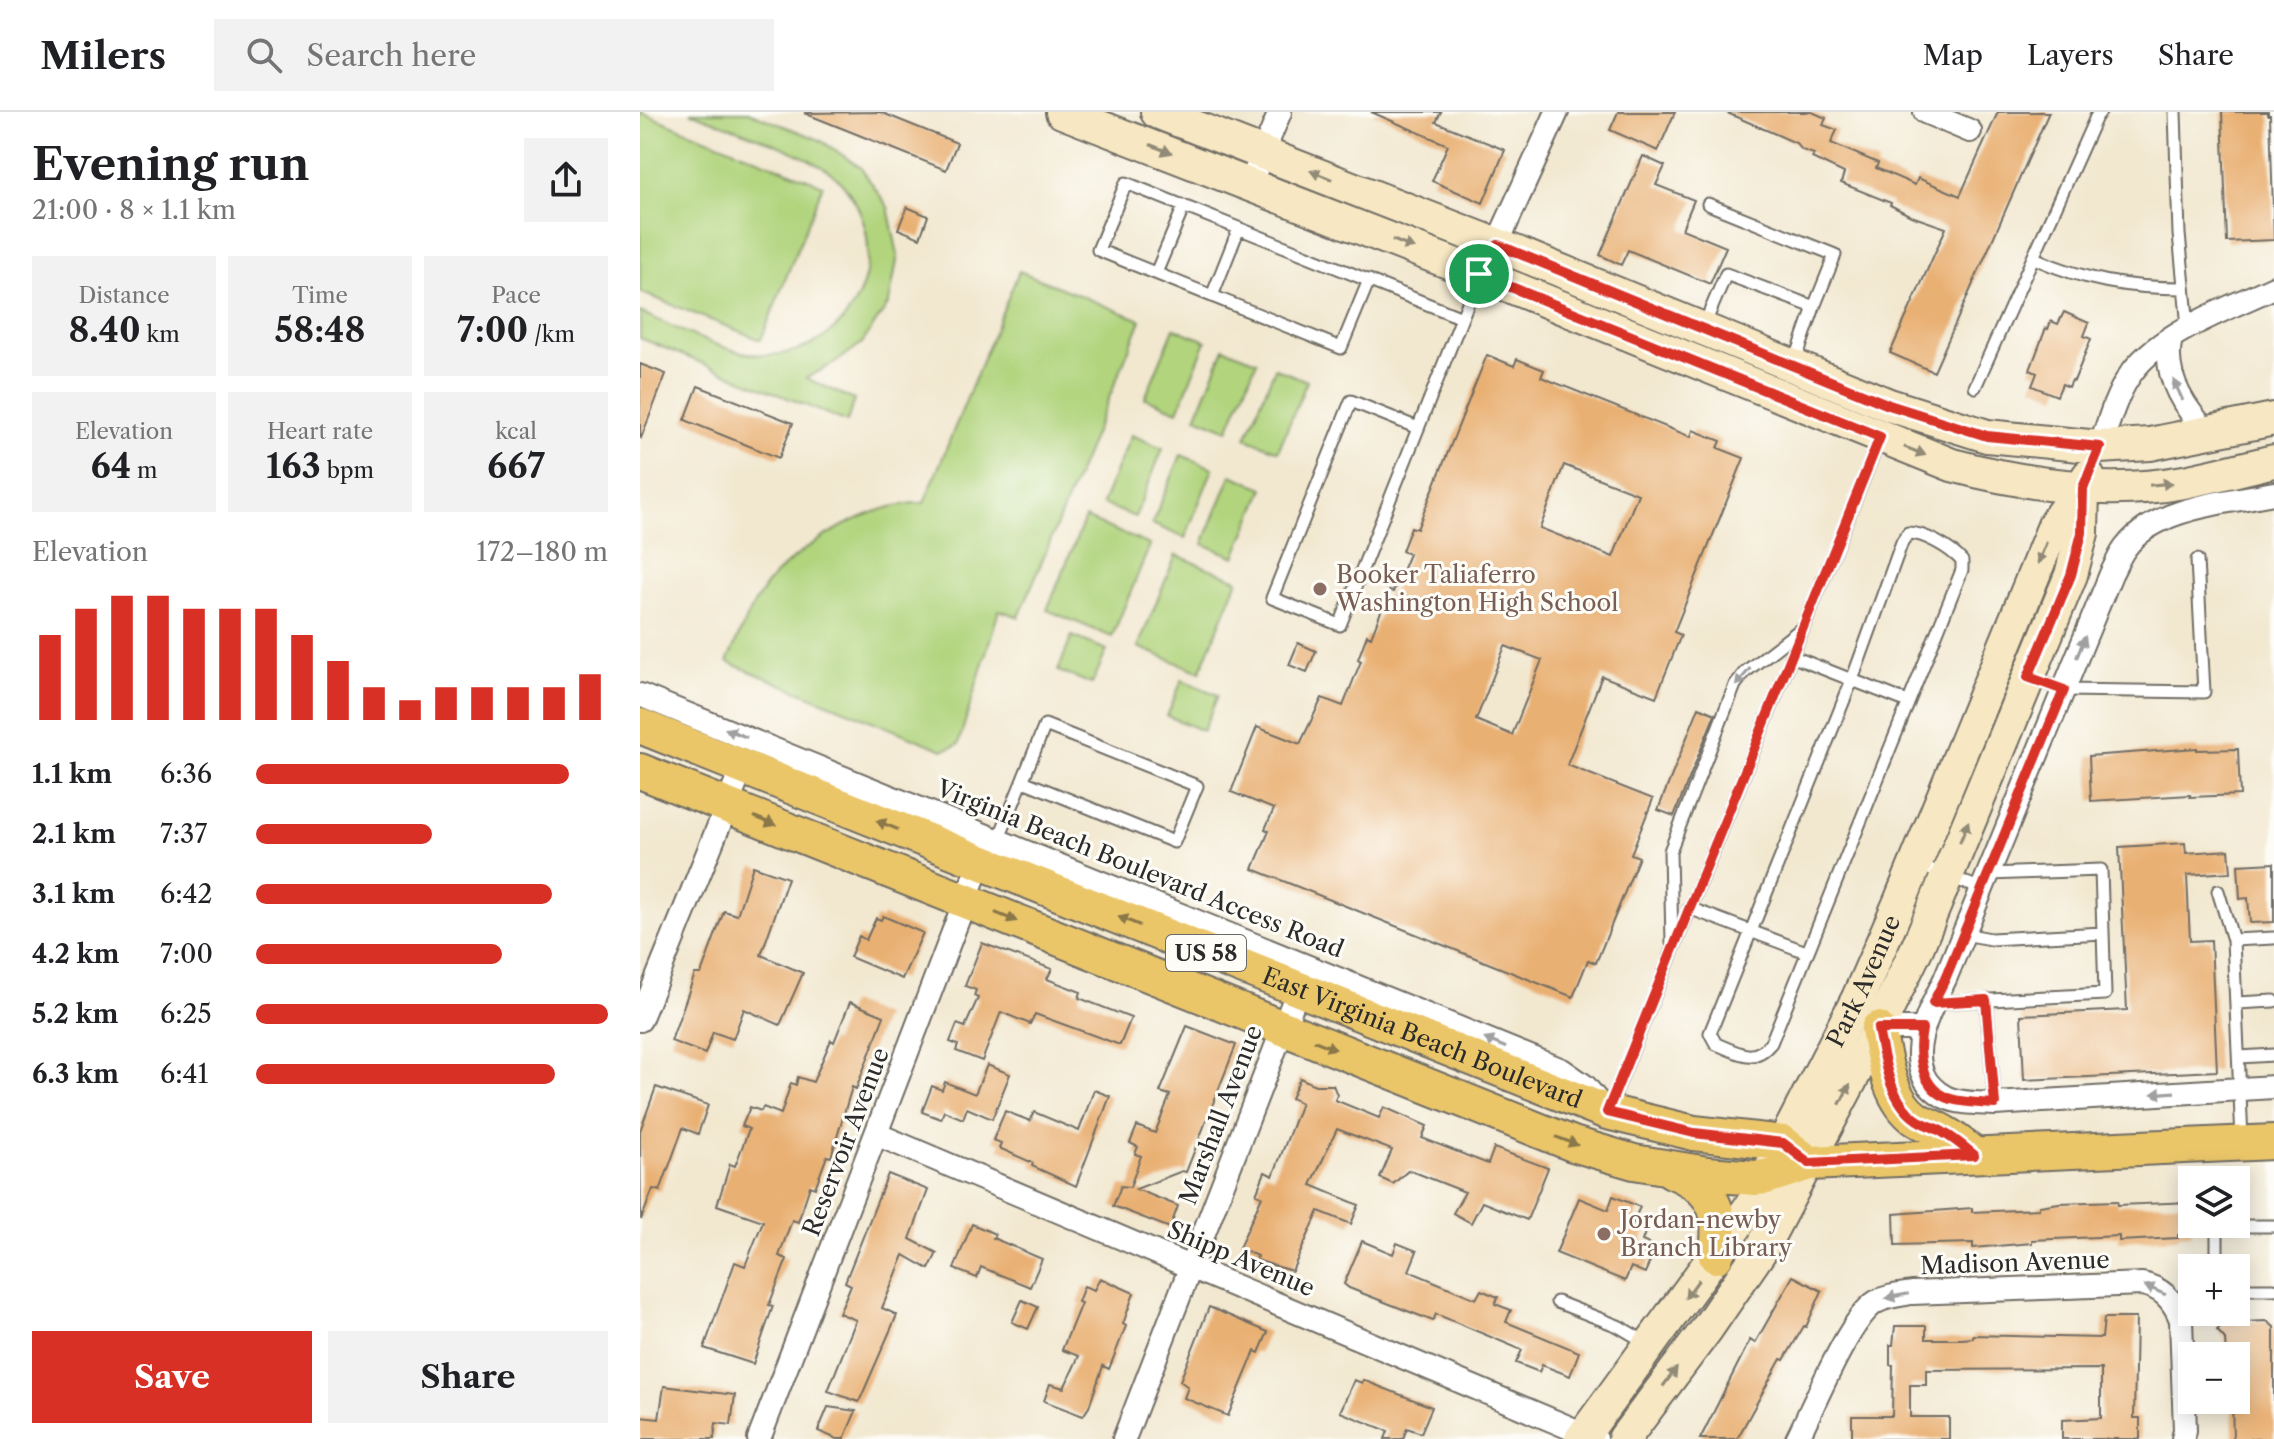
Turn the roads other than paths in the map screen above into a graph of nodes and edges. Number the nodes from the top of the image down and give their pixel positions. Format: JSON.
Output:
{"nodes":[{"id":1,"x":1062,"y":112,"type":"edge"},
{"id":2,"x":1157,"y":112,"type":"edge"},
{"id":3,"x":1280,"y":112,"type":"edge"},
{"id":4,"x":1557,"y":112,"type":"edge"},
{"id":5,"x":1925,"y":112,"type":"edge"},
{"id":6,"x":2100,"y":112,"type":"edge"},
{"id":7,"x":2175,"y":112,"type":"edge"},
{"id":8,"x":1970,"y":131,"type":"dead end"},
{"id":9,"x":1263,"y":152,"type":"junction"},
{"id":10,"x":1250,"y":184,"type":"junction"},
{"id":11,"x":1708,"y":204,"type":"dead end"},
{"id":12,"x":1184,"y":206,"type":"junction"},
{"id":13,"x":1239,"y":228,"type":"junction"},
{"id":14,"x":1498,"y":245,"type":"junction"},
{"id":15,"x":2034,"y":258,"type":"junction"},
{"id":16,"x":1156,"y":273,"type":"junction"},
{"id":17,"x":1479,"y":274,"type":"junction"},
{"id":18,"x":1369,"y":280,"type":"junction"},
{"id":19,"x":2274,"y":287,"type":"edge"},
{"id":20,"x":2184,"y":288,"type":"junction"},
{"id":21,"x":1212,"y":296,"type":"junction"},
{"id":22,"x":1814,"y":307,"type":"junction"},
{"id":23,"x":1462,"y":318,"type":"junction"},
{"id":24,"x":1703,"y":329,"type":"junction"},
{"id":25,"x":2180,"y":333,"type":"junction"},
{"id":26,"x":1793,"y":366,"type":"junction"},
{"id":27,"x":1975,"y":387,"type":"dead end"},
{"id":28,"x":2274,"y":419,"type":"edge"},
{"id":29,"x":1418,"y":428,"type":"junction"},
{"id":30,"x":2208,"y":433,"type":"junction"},
{"id":31,"x":1880,"y":437,"type":"junction"},
{"id":32,"x":2100,"y":447,"type":"junction"},
{"id":33,"x":2274,"y":461,"type":"edge"},
{"id":34,"x":2083,"y":488,"type":"junction"},
{"id":35,"x":2274,"y":493,"type":"edge"},
{"id":36,"x":2197,"y":560,"type":"dead end"},
{"id":37,"x":1803,"y":628,"type":"junction"},
{"id":38,"x":1791,"y":656,"type":"junction"},
{"id":39,"x":2028,"y":677,"type":"junction"},
{"id":40,"x":1852,"y":680,"type":"junction"},
{"id":41,"x":2064,"y":690,"type":"junction"},
{"id":42,"x":640,"y":695,"type":"edge"},
{"id":43,"x":1908,"y":702,"type":"junction"},
{"id":44,"x":640,"y":726,"type":"edge"},
{"id":45,"x":743,"y":766,"type":"junction"},
{"id":46,"x":640,"y":771,"type":"edge"},
{"id":47,"x":1023,"y":781,"type":"junction"},
{"id":48,"x":726,"y":806,"type":"junction"},
{"id":49,"x":989,"y":856,"type":"junction"},
{"id":50,"x":1916,"y":864,"type":"junction"},
{"id":51,"x":1946,"y":876,"type":"junction"},
{"id":52,"x":1986,"y":881,"type":"junction"},
{"id":53,"x":2218,"y":891,"type":"dead end"},
{"id":54,"x":965,"y":901,"type":"junction"},
{"id":55,"x":1689,"y":908,"type":"junction"},
{"id":56,"x":1750,"y":931,"type":"junction"},
{"id":57,"x":2103,"y":933,"type":"junction"},
{"id":58,"x":1964,"y":934,"type":"junction"},
{"id":59,"x":2274,"y":938,"type":"edge"},
{"id":60,"x":2233,"y":940,"type":"junction"},
{"id":61,"x":1673,"y":950,"type":"junction"},
{"id":62,"x":1806,"y":952,"type":"junction"},
{"id":63,"x":1298,"y":990,"type":"junction"},
{"id":64,"x":1986,"y":1000,"type":"junction"},
{"id":65,"x":2274,"y":1001,"type":"edge"},
{"id":66,"x":1933,"y":1003,"type":"junction"},
{"id":67,"x":2237,"y":1003,"type":"junction"},
{"id":68,"x":640,"y":1020,"type":"edge"},
{"id":69,"x":1283,"y":1028,"type":"junction"},
{"id":70,"x":1878,"y":1029,"type":"junction"},
{"id":71,"x":1922,"y":1029,"type":"junction"},
{"id":72,"x":2274,"y":1055,"type":"edge"},
{"id":73,"x":2239,"y":1057,"type":"junction"},
{"id":74,"x":2274,"y":1087,"type":"edge"},
{"id":75,"x":2241,"y":1089,"type":"junction"},
{"id":76,"x":1995,"y":1104,"type":"junction"},
{"id":77,"x":1607,"y":1112,"type":"junction"},
{"id":78,"x":876,"y":1134,"type":"junction"},
{"id":79,"x":2258,"y":1143,"type":"edge"},
{"id":80,"x":1796,"y":1153,"type":"junction"},
{"id":81,"x":1974,"y":1155,"type":"junction"},
{"id":82,"x":1661,"y":1166,"type":"junction"},
{"id":83,"x":1766,"y":1177,"type":"junction"},
{"id":84,"x":2274,"y":1226,"type":"edge"},
{"id":85,"x":2217,"y":1254,"type":"edge"},
{"id":86,"x":1716,"y":1256,"type":"junction"},
{"id":87,"x":1190,"y":1265,"type":"junction"},
{"id":88,"x":2250,"y":1289,"type":"edge"},
{"id":89,"x":2274,"y":1289,"type":"edge"},
{"id":90,"x":1557,"y":1302,"type":"dead end"},
{"id":91,"x":1651,"y":1346,"type":"junction"},
{"id":92,"x":1588,"y":1437,"type":"edge"},
{"id":93,"x":759,"y":1439,"type":"edge"},
{"id":94,"x":1124,"y":1439,"type":"edge"},
{"id":95,"x":1624,"y":1439,"type":"edge"},
{"id":96,"x":1797,"y":1439,"type":"edge"},
{"id":97,"x":2183,"y":1439,"type":"edge"}],
"edges":[{"from":1,"to":10,"type":"main road","one_way":true},
{"from":2,"to":9,"type":"main road"},
{"from":3,"to":9,"type":"street"},
{"from":4,"to":14,"type":"street"},
{"from":5,"to":8,"type":"street"},
{"from":6,"to":15,"type":"lane"},
{"from":7,"to":20,"type":"lane"},
{"from":9,"to":10,"type":"street"},
{"from":14,"to":9,"type":"main road","one_way":true},
{"from":10,"to":17,"type":"main road","one_way":true},
{"from":11,"to":22,"type":"lane"},
{"from":12,"to":13,"type":"lane"},
{"from":12,"to":16,"type":"lane"},
{"from":12,"to":16,"type":"lane"},
{"from":13,"to":18,"type":"lane"},
{"from":13,"to":21,"type":"lane"},
{"from":14,"to":17,"type":"street"},
{"from":14,"to":24,"type":"main road"},
{"from":15,"to":20,"type":"lane"},
{"from":15,"to":27,"type":"lane"},
{"from":16,"to":21,"type":"lane"},
{"from":17,"to":23,"type":"lane"},
{"from":17,"to":31,"type":"main road"},
{"from":18,"to":21,"type":"lane"},
{"from":18,"to":23,"type":"lane"},
{"from":19,"to":25,"type":"street"},
{"from":20,"to":25,"type":"lane"},
{"from":22,"to":24,"type":"lane"},
{"from":22,"to":26,"type":"lane"},
{"from":23,"to":29,"type":"lane"},
{"from":24,"to":26,"type":"main road"},
{"from":30,"to":25,"type":"street","one_way":true},
{"from":25,"to":32,"type":"street"},
{"from":26,"to":32,"type":"main road"},
{"from":28,"to":30,"type":"main road"},
{"from":29,"to":29,"type":"lane"},
{"from":30,"to":32,"type":"main road"},
{"from":31,"to":34,"type":"main road","one_way":true},
{"from":31,"to":37,"type":"lane"},
{"from":32,"to":34,"type":"main road","name":"Park Avenue"},
{"from":34,"to":33,"type":"main road","one_way":true},
{"from":34,"to":39,"type":"main road","name":"Park Avenue"},
{"from":34,"to":50,"type":"main road","name":"Park Avenue","one_way":true},
{"from":41,"to":35,"type":"street","one_way":true},
{"from":36,"to":41,"type":"lane"},
{"from":37,"to":38,"type":"lane"},
{"from":37,"to":61,"type":"lane","one_way":true},
{"from":38,"to":40,"type":"lane"},
{"from":38,"to":55,"type":"lane"},
{"from":39,"to":41,"type":"lane"},
{"from":51,"to":39,"type":"main road","name":"Park Avenue","one_way":true},
{"from":40,"to":43,"type":"lane"},
{"from":40,"to":43,"type":"lane"},
{"from":40,"to":56,"type":"lane"},
{"from":41,"to":52,"type":"street"},
{"from":49,"to":42,"type":"street","name":"Virginia Beach Boulevard Access Road","one_way":true},
{"from":43,"to":62,"type":"lane"},
{"from":44,"to":45,"type":"main road","name":"East Virginia Beach Boulevard","number":"US 58"},
{"from":45,"to":48,"type":"street"},
{"from":49,"to":45,"type":"main road","name":"East Virginia Beach Boulevard","number":"US 58","one_way":true},
{"from":46,"to":48,"type":"main road","name":"East Virginia Beach Boulevard","number":"US 58"},
{"from":47,"to":47,"type":"lane"},
{"from":47,"to":49,"type":"lane"},
{"from":48,"to":54,"type":"main road","name":"East Virginia Beach Boulevard","number":"US 58","one_way":true},
{"from":48,"to":68,"type":"street"},
{"from":49,"to":54,"type":"street","name":"Reservoir Avenue"},
{"from":63,"to":49,"type":"main road","name":"East Virginia Beach Boulevard","number":"US 58","one_way":true},
{"from":77,"to":49,"type":"street","name":"Virginia Beach Boulevard Access Road","one_way":true},
{"from":50,"to":51,"type":"lane"},
{"from":50,"to":80,"type":"main road","name":"Park Avenue"},
{"from":51,"to":52,"type":"lane"},
{"from":51,"to":70,"type":"main road","name":"Park Avenue"},
{"from":52,"to":57,"type":"lane"},
{"from":52,"to":58,"type":"street"},
{"from":53,"to":60,"type":"lane"},
{"from":54,"to":69,"type":"main road","name":"East Virginia Beach Boulevard","number":"US 58","one_way":true},
{"from":54,"to":78,"type":"street","name":"Reservoir Avenue"},
{"from":55,"to":56,"type":"lane"},
{"from":55,"to":61,"type":"lane"},
{"from":56,"to":62,"type":"lane"},
{"from":56,"to":62,"type":"lane"},
{"from":57,"to":58,"type":"lane"},
{"from":57,"to":64,"type":"lane"},
{"from":58,"to":66,"type":"street"},
{"from":59,"to":60,"type":"lane"},
{"from":60,"to":67,"type":"lane"},
{"from":61,"to":77,"type":"lane"},
{"from":63,"to":69,"type":"street","name":"Marshall Avenue"},
{"from":63,"to":77,"type":"main road","name":"East Virginia Beach Boulevard","number":"US 58"},
{"from":64,"to":66,"type":"lane"},
{"from":64,"to":76,"type":"lane"},
{"from":65,"to":67,"type":"lane"},
{"from":66,"to":71,"type":"street"},
{"from":67,"to":73,"type":"lane"},
{"from":69,"to":82,"type":"main road","name":"East Virginia Beach Boulevard","number":"US 58","one_way":true},
{"from":69,"to":87,"type":"street","name":"Marshall Avenue"},
{"from":70,"to":71,"type":"street"},
{"from":80,"to":70,"type":"main road","name":"Park Avenue","one_way":true},
{"from":70,"to":81,"type":"main road"},
{"from":71,"to":76,"type":"street"},
{"from":72,"to":73,"type":"lane"},
{"from":73,"to":75,"type":"lane"},
{"from":74,"to":75,"type":"street"},
{"from":75,"to":76,"type":"street","one_way":true},
{"from":75,"to":79,"type":"lane"},
{"from":77,"to":80,"type":"main road","name":"East Virginia Beach Boulevard","number":"US 58"},
{"from":78,"to":87,"type":"street","name":"Shipp Avenue"},
{"from":78,"to":93,"type":"street","name":"Reservoir Avenue"},
{"from":79,"to":81,"type":"main road","name":"East Virginia Beach Boulevard","number":"US 58"},
{"from":80,"to":81,"type":"main road","name":"East Virginia Beach Boulevard","number":"US 58"},
{"from":80,"to":83,"type":"main road","name":"East Virginia Beach Boulevard","number":"US 58"},
{"from":95,"to":80,"type":"main road","name":"Park Avenue","one_way":true},
{"from":82,"to":83,"type":"main road","name":"East Virginia Beach Boulevard","number":"US 58"},
{"from":82,"to":86,"type":"main road"},
{"from":83,"to":86,"type":"main road"},
{"from":84,"to":85,"type":"lane"},
{"from":86,"to":91,"type":"main road","one_way":true},
{"from":87,"to":92,"type":"street","name":"Shipp Avenue"},
{"from":87,"to":94,"type":"street","name":"Marshall Avenue"},
{"from":88,"to":89,"type":"lane"},
{"from":90,"to":91,"type":"lane"},
{"from":91,"to":92,"type":"main road"},
{"from":97,"to":96,"type":"street","name":"Madison Avenue","one_way":true}]}
